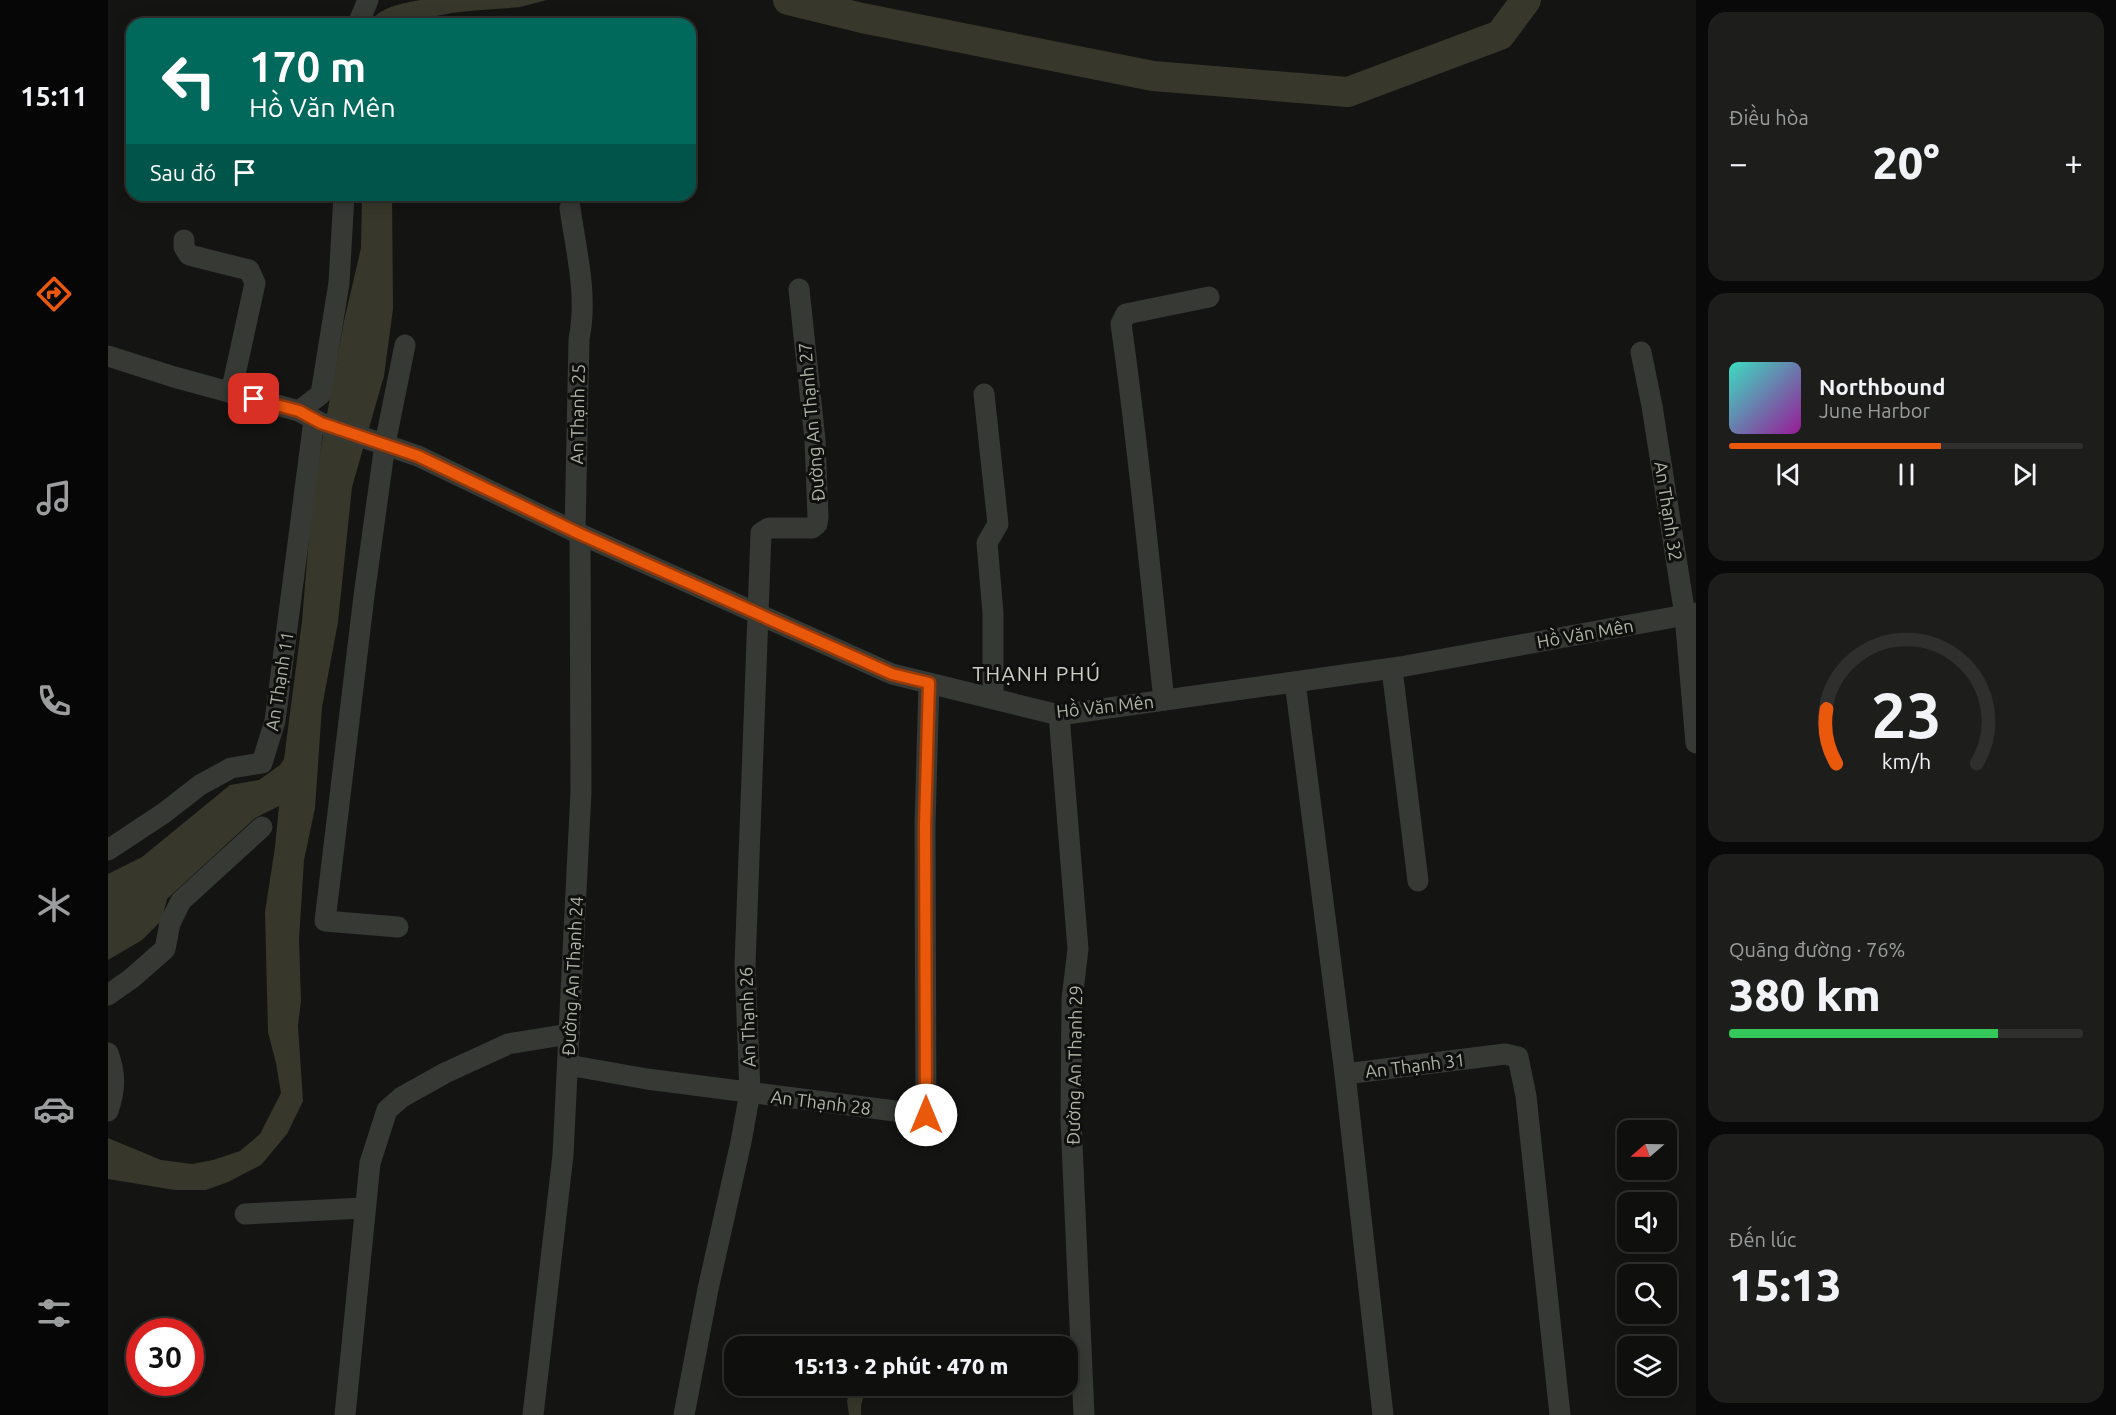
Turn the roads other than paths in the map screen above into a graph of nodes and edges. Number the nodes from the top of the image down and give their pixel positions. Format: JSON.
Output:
{"nodes":[{"id":1,"x":368,"y":0,"type":"edge"},
{"id":2,"x":360,"y":18,"type":"edge"},
{"id":3,"x":344,"y":201,"type":"edge"},
{"id":4,"x":570,"y":208,"type":"dead end"},
{"id":5,"x":184,"y":240,"type":"dead end"},
{"id":6,"x":799,"y":289,"type":"dead end"},
{"id":7,"x":1209,"y":297,"type":"dead end"},
{"id":8,"x":405,"y":345,"type":"dead end"},
{"id":9,"x":1641,"y":352,"type":"dead end"},
{"id":10,"x":108,"y":356,"type":"edge"},
{"id":11,"x":231,"y":393,"type":"junction"},
{"id":12,"x":984,"y":394,"type":"dead end"},
{"id":13,"x":311,"y":418,"type":"junction"},
{"id":14,"x":379,"y":442,"type":"junction"},
{"id":15,"x":578,"y":533,"type":"junction"},
{"id":16,"x":757,"y":613,"type":"junction"},
{"id":17,"x":1690,"y":614,"type":"edge"},
{"id":18,"x":1392,"y":669,"type":"junction"},
{"id":19,"x":1295,"y":682,"type":"junction"},
{"id":20,"x":929,"y":683,"type":"junction"},
{"id":21,"x":993,"y":698,"type":"junction"},
{"id":22,"x":1164,"y":700,"type":"junction"},
{"id":23,"x":1059,"y":715,"type":"junction"},
{"id":24,"x":1696,"y":743,"type":"edge"},
{"id":25,"x":262,"y":827,"type":"dead end"},
{"id":26,"x":108,"y":850,"type":"edge"},
{"id":27,"x":1418,"y":881,"type":"dead end"},
{"id":28,"x":398,"y":927,"type":"dead end"},
{"id":29,"x":108,"y":995,"type":"edge"},
{"id":30,"x":569,"y":1034,"type":"junction"},
{"id":31,"x":108,"y":1053,"type":"edge"},
{"id":32,"x":568,"y":1065,"type":"junction"},
{"id":33,"x":1345,"y":1074,"type":"junction"},
{"id":34,"x":750,"y":1092,"type":"junction"},
{"id":35,"x":108,"y":1111,"type":"edge"},
{"id":36,"x":364,"y":1208,"type":"junction"},
{"id":37,"x":245,"y":1214,"type":"dead end"},
{"id":38,"x":345,"y":1415,"type":"edge"},
{"id":39,"x":533,"y":1415,"type":"edge"},
{"id":40,"x":684,"y":1415,"type":"edge"},
{"id":41,"x":1084,"y":1415,"type":"edge"},
{"id":42,"x":1383,"y":1415,"type":"edge"},
{"id":43,"x":1560,"y":1415,"type":"edge"}],
"edges":[{"from":1,"to":2,"type":"street"},
{"from":3,"to":13,"type":"street"},
{"from":4,"to":15,"type":"street","name":"An Thạnh 25"},
{"from":5,"to":11,"type":"street"},
{"from":6,"to":16,"type":"street","name":"Đường An Thạnh 27"},
{"from":7,"to":22,"type":"street"},
{"from":8,"to":14,"type":"street"},
{"from":9,"to":17,"type":"street","name":"An Thạnh 32"},
{"from":10,"to":11,"type":"street","name":"Hồ Văn Mên"},
{"from":11,"to":13,"type":"street","name":"Hồ Văn Mên"},
{"from":12,"to":21,"type":"street"},
{"from":13,"to":14,"type":"street","name":"Hồ Văn Mên"},
{"from":13,"to":26,"type":"street","name":"An Thạnh 11"},
{"from":14,"to":15,"type":"street","name":"Hồ Văn Mên"},
{"from":14,"to":28,"type":"street"},
{"from":15,"to":16,"type":"street","name":"Hồ Văn Mên"},
{"from":15,"to":30,"type":"street","name":"Đường An Thạnh 24"},
{"from":16,"to":20,"type":"street","name":"Hồ Văn Mên"},
{"from":16,"to":34,"type":"street","name":"An Thạnh 26"},
{"from":17,"to":18,"type":"street","name":"Hồ Văn Mên"},
{"from":17,"to":24,"type":"street","name":"An Thạnh 32"},
{"from":18,"to":19,"type":"street","name":"Hồ Văn Mên"},
{"from":18,"to":27,"type":"street"},
{"from":19,"to":22,"type":"street","name":"Hồ Văn Mên"},
{"from":19,"to":33,"type":"street","name":"An Thạnh 31"},
{"from":20,"to":21,"type":"street","name":"Hồ Văn Mên"},
{"from":20,"to":34,"type":"street","name":"An Thạnh 28"},
{"from":21,"to":23,"type":"street","name":"Hồ Văn Mên"},
{"from":22,"to":23,"type":"street","name":"Hồ Văn Mên"},
{"from":23,"to":41,"type":"street","name":"Đường An Thạnh 29"},
{"from":25,"to":29,"type":"street"},
{"from":30,"to":32,"type":"street","name":"Đường An Thạnh 24"},
{"from":30,"to":36,"type":"street"},
{"from":31,"to":35,"type":"street"},
{"from":32,"to":34,"type":"street"},
{"from":32,"to":39,"type":"street","name":"Đường An Thạnh 24"},
{"from":33,"to":42,"type":"street"},
{"from":33,"to":43,"type":"street","name":"An Thạnh 31"},
{"from":34,"to":40,"type":"street","name":"An Thạnh 26"},
{"from":36,"to":37,"type":"street"},
{"from":36,"to":38,"type":"street"}]}
